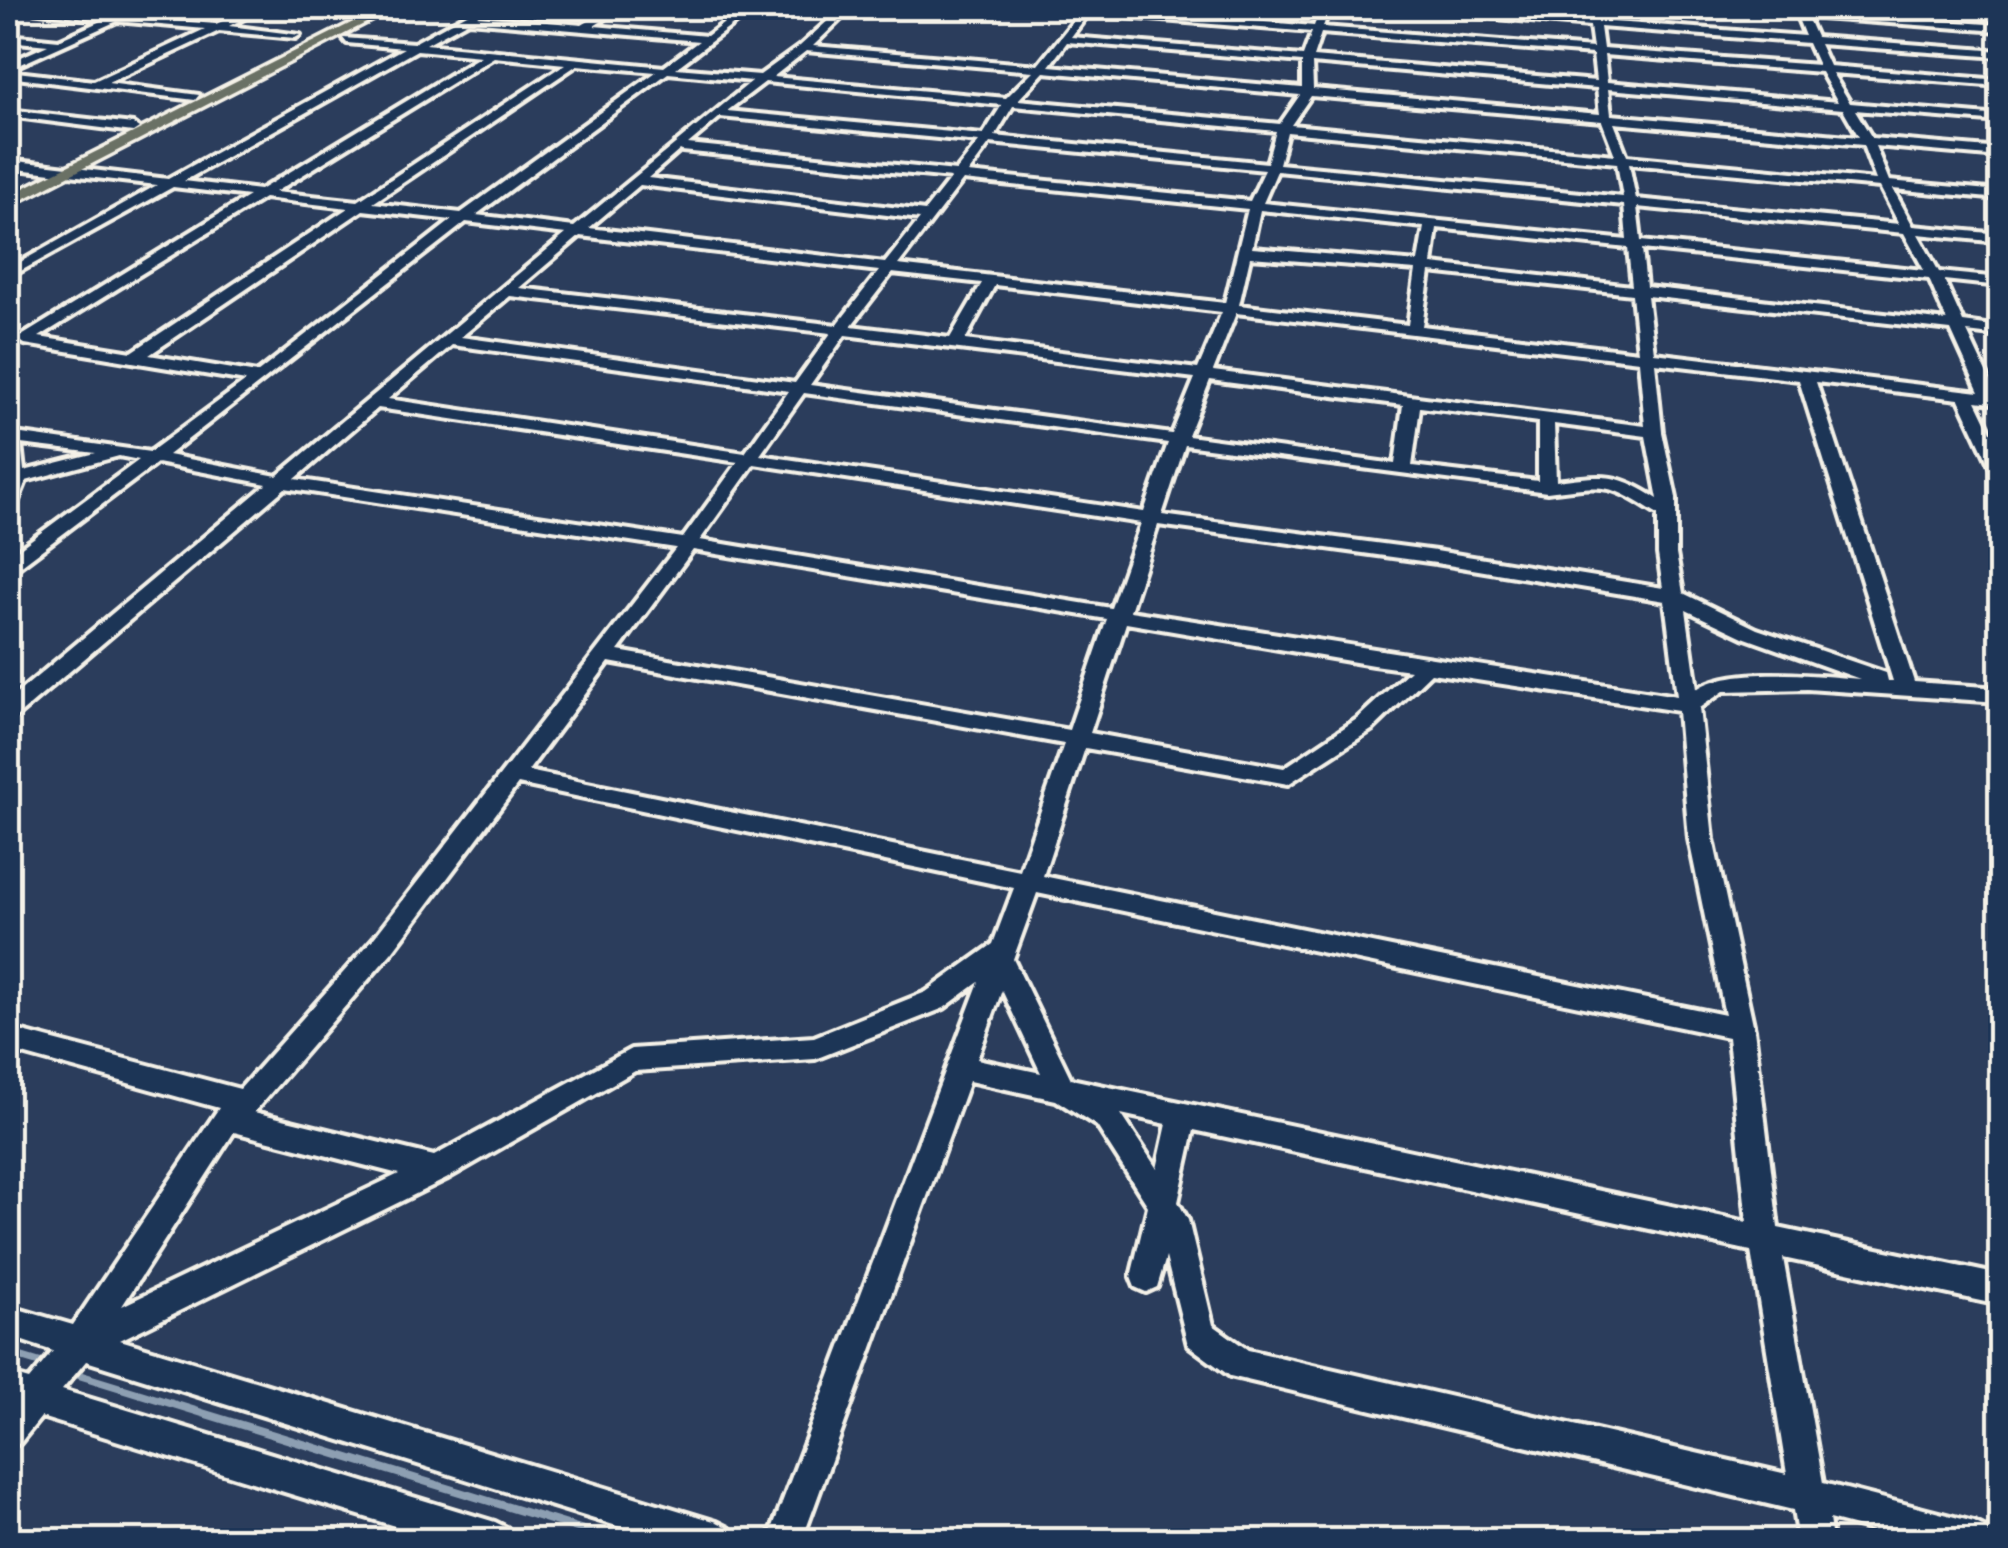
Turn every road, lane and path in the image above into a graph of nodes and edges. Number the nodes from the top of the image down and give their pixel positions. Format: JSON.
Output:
{"nodes":[{"id":1,"x":12,"y":8,"type":"edge"},
{"id":2,"x":142,"y":8,"type":"edge"},
{"id":3,"x":259,"y":8,"type":"edge"},
{"id":4,"x":372,"y":8,"type":"edge"},
{"id":5,"x":390,"y":8,"type":"edge"},
{"id":6,"x":484,"y":8,"type":"edge"},
{"id":7,"x":617,"y":8,"type":"edge"},
{"id":8,"x":689,"y":8,"type":"edge"},
{"id":9,"x":847,"y":8,"type":"edge"},
{"id":10,"x":1045,"y":8,"type":"edge"},
{"id":11,"x":1325,"y":8,"type":"edge"},
{"id":12,"x":1383,"y":8,"type":"edge"},
{"id":13,"x":1593,"y":8,"type":"edge"},
{"id":14,"x":1729,"y":8,"type":"edge"},
{"id":15,"x":1087,"y":9,"type":"edge"},
{"id":16,"x":748,"y":10,"type":"edge"},
{"id":17,"x":1799,"y":10,"type":"edge"},
{"id":18,"x":116,"y":18,"type":"junction"},
{"id":19,"x":467,"y":18,"type":"junction"},
{"id":20,"x":1204,"y":20,"type":"junction"},
{"id":21,"x":1595,"y":23,"type":"junction"},
{"id":22,"x":216,"y":28,"type":"junction"},
{"id":23,"x":584,"y":28,"type":"junction"},
{"id":24,"x":1316,"y":28,"type":"junction"},
{"id":25,"x":2000,"y":28,"type":"edge"},
{"id":26,"x":295,"y":35,"type":"dead end"},
{"id":27,"x":1415,"y":36,"type":"junction"},
{"id":28,"x":8,"y":38,"type":"edge"},
{"id":29,"x":1064,"y":38,"type":"junction"},
{"id":30,"x":710,"y":39,"type":"junction"},
{"id":31,"x":347,"y":40,"type":"dead end"},
{"id":32,"x":1811,"y":40,"type":"junction"},
{"id":33,"x":65,"y":43,"type":"junction"},
{"id":34,"x":414,"y":46,"type":"junction"},
{"id":35,"x":804,"y":48,"type":"junction"},
{"id":36,"x":1188,"y":50,"type":"junction"},
{"id":37,"x":1596,"y":51,"type":"junction"},
{"id":38,"x":492,"y":54,"type":"junction"},
{"id":39,"x":2000,"y":54,"type":"edge"},
{"id":40,"x":1307,"y":59,"type":"junction"},
{"id":41,"x":576,"y":62,"type":"junction"},
{"id":42,"x":1341,"y":62,"type":"junction"},
{"id":43,"x":1041,"y":69,"type":"junction"},
{"id":44,"x":8,"y":70,"type":"edge"},
{"id":45,"x":665,"y":70,"type":"junction"},
{"id":46,"x":1825,"y":70,"type":"junction"},
{"id":47,"x":763,"y":80,"type":"junction"},
{"id":48,"x":1181,"y":81,"type":"junction"},
{"id":49,"x":2000,"y":83,"type":"edge"},
{"id":50,"x":1600,"y":84,"type":"junction"},
{"id":51,"x":94,"y":86,"type":"junction"},
{"id":52,"x":1308,"y":92,"type":"junction"},
{"id":53,"x":195,"y":97,"type":"junction"},
{"id":54,"x":1010,"y":102,"type":"junction"},
{"id":55,"x":1847,"y":106,"type":"junction"},
{"id":56,"x":718,"y":113,"type":"junction"},
{"id":57,"x":8,"y":114,"type":"edge"},
{"id":58,"x":1606,"y":118,"type":"junction"},
{"id":59,"x":2000,"y":118,"type":"edge"},
{"id":60,"x":133,"y":128,"type":"junction"},
{"id":61,"x":1282,"y":129,"type":"junction"},
{"id":62,"x":986,"y":141,"type":"junction"},
{"id":63,"x":1868,"y":142,"type":"junction"},
{"id":64,"x":682,"y":147,"type":"junction"},
{"id":65,"x":2000,"y":153,"type":"edge"},
{"id":66,"x":1622,"y":158,"type":"junction"},
{"id":67,"x":8,"y":164,"type":"edge"},
{"id":68,"x":1272,"y":168,"type":"junction"},
{"id":69,"x":51,"y":169,"type":"junction"},
{"id":70,"x":70,"y":170,"type":"junction"},
{"id":71,"x":959,"y":175,"type":"junction"},
{"id":72,"x":640,"y":181,"type":"junction"},
{"id":73,"x":170,"y":183,"type":"junction"},
{"id":74,"x":1884,"y":184,"type":"junction"},
{"id":75,"x":8,"y":191,"type":"edge"},
{"id":76,"x":263,"y":194,"type":"junction"},
{"id":77,"x":2000,"y":195,"type":"edge"},
{"id":78,"x":8,"y":202,"type":"edge"},
{"id":79,"x":1630,"y":202,"type":"junction"},
{"id":80,"x":358,"y":206,"type":"junction"},
{"id":81,"x":1256,"y":206,"type":"junction"},
{"id":82,"x":930,"y":216,"type":"junction"},
{"id":83,"x":462,"y":218,"type":"junction"},
{"id":84,"x":1430,"y":224,"type":"junction"},
{"id":85,"x":1472,"y":228,"type":"junction"},
{"id":86,"x":1908,"y":229,"type":"junction"},
{"id":87,"x":580,"y":231,"type":"junction"},
{"id":88,"x":2000,"y":238,"type":"edge"},
{"id":89,"x":1428,"y":243,"type":"junction"},
{"id":90,"x":1631,"y":244,"type":"junction"},
{"id":91,"x":1244,"y":252,"type":"junction"},
{"id":92,"x":889,"y":266,"type":"junction"},
{"id":93,"x":1425,"y":267,"type":"junction"},
{"id":94,"x":8,"y":274,"type":"edge"},
{"id":95,"x":1934,"y":275,"type":"junction"},
{"id":96,"x":991,"y":279,"type":"junction"},
{"id":97,"x":2000,"y":282,"type":"edge"},
{"id":98,"x":506,"y":291,"type":"junction"},
{"id":99,"x":1639,"y":294,"type":"junction"},
{"id":100,"x":1231,"y":307,"type":"junction"},
{"id":101,"x":1956,"y":326,"type":"junction"},
{"id":102,"x":841,"y":330,"type":"junction"},
{"id":103,"x":1414,"y":330,"type":"junction"},
{"id":104,"x":2000,"y":331,"type":"edge"},
{"id":105,"x":16,"y":338,"type":"edge"},
{"id":106,"x":447,"y":340,"type":"junction"},
{"id":107,"x":955,"y":343,"type":"junction"},
{"id":108,"x":136,"y":356,"type":"junction"},
{"id":109,"x":1647,"y":359,"type":"junction"},
{"id":110,"x":1203,"y":377,"type":"junction"},
{"id":111,"x":260,"y":378,"type":"junction"},
{"id":112,"x":1806,"y":378,"type":"junction"},
{"id":113,"x":800,"y":386,"type":"junction"},
{"id":114,"x":1965,"y":395,"type":"junction"},
{"id":115,"x":1995,"y":398,"type":"edge"},
{"id":116,"x":373,"y":402,"type":"junction"},
{"id":117,"x":1412,"y":402,"type":"junction"},
{"id":118,"x":1546,"y":420,"type":"junction"},
{"id":119,"x":1654,"y":432,"type":"junction"},
{"id":120,"x":10,"y":437,"type":"edge"},
{"id":121,"x":1178,"y":440,"type":"junction"},
{"id":122,"x":124,"y":452,"type":"junction"},
{"id":123,"x":154,"y":456,"type":"junction"},
{"id":124,"x":749,"y":456,"type":"junction"},
{"id":125,"x":2000,"y":468,"type":"edge"},
{"id":126,"x":1403,"y":470,"type":"junction"},
{"id":127,"x":1661,"y":472,"type":"junction"},
{"id":128,"x":16,"y":478,"type":"junction"},
{"id":129,"x":283,"y":482,"type":"junction"},
{"id":130,"x":1622,"y":484,"type":"junction"},
{"id":131,"x":1546,"y":487,"type":"junction"},
{"id":132,"x":8,"y":502,"type":"edge"},
{"id":133,"x":1667,"y":513,"type":"junction"},
{"id":134,"x":1152,"y":519,"type":"junction"},
{"id":135,"x":688,"y":544,"type":"junction"},
{"id":136,"x":8,"y":566,"type":"edge"},
{"id":137,"x":1673,"y":596,"type":"junction"},
{"id":138,"x":1119,"y":615,"type":"junction"},
{"id":139,"x":604,"y":654,"type":"junction"},
{"id":140,"x":1427,"y":666,"type":"junction"},
{"id":141,"x":1905,"y":687,"type":"junction"},
{"id":142,"x":2000,"y":695,"type":"edge"},
{"id":143,"x":1688,"y":705,"type":"junction"},
{"id":144,"x":8,"y":712,"type":"edge"},
{"id":145,"x":1076,"y":740,"type":"junction"},
{"id":146,"x":510,"y":775,"type":"junction"},
{"id":147,"x":1028,"y":884,"type":"junction"},
{"id":148,"x":1003,"y":955,"type":"junction"},
{"id":149,"x":1741,"y":1029,"type":"junction"},
{"id":150,"x":8,"y":1040,"type":"edge"},
{"id":151,"x":962,"y":1068,"type":"junction"},
{"id":152,"x":1062,"y":1089,"type":"junction"},
{"id":153,"x":236,"y":1110,"type":"junction"},
{"id":154,"x":1184,"y":1114,"type":"junction"},
{"id":155,"x":436,"y":1170,"type":"junction"},
{"id":156,"x":1163,"y":1205,"type":"junction"},
{"id":157,"x":1764,"y":1237,"type":"junction"},
{"id":158,"x":1146,"y":1277,"type":"dead end"},
{"id":159,"x":2000,"y":1290,"type":"edge"},
{"id":160,"x":8,"y":1321,"type":"edge"},
{"id":161,"x":75,"y":1348,"type":"junction"},
{"id":162,"x":28,"y":1391,"type":"edge"},
{"id":163,"x":8,"y":1431,"type":"edge"},
{"id":164,"x":1806,"y":1496,"type":"junction"},
{"id":165,"x":494,"y":1540,"type":"edge"},
{"id":166,"x":717,"y":1540,"type":"edge"},
{"id":167,"x":785,"y":1540,"type":"edge"},
{"id":168,"x":1815,"y":1540,"type":"edge"},
{"id":169,"x":1974,"y":1540,"type":"edge"}],
"edges":[{"from":1,"to":18,"type":"street"},
{"from":2,"to":18,"type":"street"},
{"from":3,"to":22,"type":"street"},
{"from":4,"to":53,"type":"main road"},
{"from":5,"to":70,"type":"main road"},
{"from":6,"to":19,"type":"street"},
{"from":7,"to":23,"type":"street"},
{"from":8,"to":16,"type":"street"},
{"from":9,"to":35,"type":"street"},
{"from":10,"to":15,"type":"street"},
{"from":11,"to":24,"type":"street"},
{"from":12,"to":21,"type":"street"},
{"from":13,"to":21,"type":"street"},
{"from":14,"to":17,"type":"street"},
{"from":15,"to":20,"type":"street"},
{"from":15,"to":29,"type":"street"},
{"from":16,"to":30,"type":"street"},
{"from":17,"to":25,"type":"street"},
{"from":17,"to":32,"type":"street"},
{"from":18,"to":22,"type":"street"},
{"from":18,"to":33,"type":"street"},
{"from":19,"to":23,"type":"street"},
{"from":19,"to":34,"type":"street"},
{"from":20,"to":24,"type":"street"},
{"from":20,"to":36,"type":"street"},
{"from":21,"to":32,"type":"street"},
{"from":21,"to":37,"type":"street"},
{"from":22,"to":26,"type":"street"},
{"from":22,"to":51,"type":"street"},
{"from":23,"to":30,"type":"street"},
{"from":24,"to":27,"type":"street"},
{"from":24,"to":40,"type":"street"},
{"from":27,"to":37,"type":"street"},
{"from":27,"to":42,"type":"street"},
{"from":28,"to":33,"type":"street"},
{"from":29,"to":36,"type":"street"},
{"from":29,"to":43,"type":"street"},
{"from":30,"to":45,"type":"street"},
{"from":31,"to":34,"type":"street"},
{"from":32,"to":39,"type":"street"},
{"from":32,"to":46,"type":"street"},
{"from":33,"to":44,"type":"street"},
{"from":34,"to":38,"type":"street"},
{"from":34,"to":73,"type":"street"},
{"from":35,"to":43,"type":"street"},
{"from":35,"to":47,"type":"street"},
{"from":36,"to":40,"type":"street"},
{"from":36,"to":48,"type":"street"},
{"from":37,"to":46,"type":"street"},
{"from":37,"to":50,"type":"street"},
{"from":38,"to":41,"type":"street"},
{"from":38,"to":76,"type":"street"},
{"from":40,"to":42,"type":"street"},
{"from":40,"to":52,"type":"street"},
{"from":41,"to":45,"type":"street"},
{"from":41,"to":80,"type":"street"},
{"from":42,"to":50,"type":"street"},
{"from":43,"to":48,"type":"street"},
{"from":43,"to":54,"type":"street"},
{"from":44,"to":51,"type":"street"},
{"from":45,"to":47,"type":"street"},
{"from":45,"to":83,"type":"street"},
{"from":46,"to":49,"type":"street"},
{"from":46,"to":55,"type":"street"},
{"from":47,"to":54,"type":"street"},
{"from":47,"to":56,"type":"street"},
{"from":48,"to":52,"type":"street"},
{"from":50,"to":55,"type":"street"},
{"from":50,"to":58,"type":"street"},
{"from":51,"to":53,"type":"street"},
{"from":52,"to":58,"type":"street"},
{"from":52,"to":61,"type":"street"},
{"from":53,"to":60,"type":"main road"},
{"from":54,"to":61,"type":"street"},
{"from":54,"to":62,"type":"street"},
{"from":55,"to":59,"type":"street"},
{"from":55,"to":63,"type":"street"},
{"from":56,"to":62,"type":"street"},
{"from":56,"to":64,"type":"street"},
{"from":57,"to":60,"type":"street"},
{"from":58,"to":63,"type":"street"},
{"from":58,"to":66,"type":"street"},
{"from":60,"to":69,"type":"main road"},
{"from":61,"to":66,"type":"street"},
{"from":61,"to":68,"type":"street"},
{"from":62,"to":68,"type":"street"},
{"from":62,"to":71,"type":"street"},
{"from":63,"to":65,"type":"street"},
{"from":63,"to":74,"type":"street"},
{"from":64,"to":71,"type":"street"},
{"from":64,"to":72,"type":"street"},
{"from":66,"to":74,"type":"street"},
{"from":66,"to":79,"type":"street"},
{"from":67,"to":69,"type":"street"},
{"from":68,"to":79,"type":"street"},
{"from":68,"to":81,"type":"street"},
{"from":69,"to":70,"type":"street"},
{"from":69,"to":75,"type":"main road"},
{"from":70,"to":73,"type":"street"},
{"from":70,"to":78,"type":"main road"},
{"from":71,"to":81,"type":"street"},
{"from":71,"to":82,"type":"street"},
{"from":72,"to":82,"type":"street"},
{"from":72,"to":87,"type":"street"},
{"from":73,"to":76,"type":"street"},
{"from":73,"to":94,"type":"street"},
{"from":74,"to":77,"type":"street"},
{"from":74,"to":86,"type":"street"},
{"from":76,"to":80,"type":"street"},
{"from":76,"to":105,"type":"street"},
{"from":79,"to":86,"type":"street"},
{"from":79,"to":90,"type":"street"},
{"from":80,"to":83,"type":"street"},
{"from":80,"to":108,"type":"street"},
{"from":81,"to":84,"type":"street"},
{"from":81,"to":91,"type":"street"},
{"from":82,"to":92,"type":"street"},
{"from":83,"to":87,"type":"street"},
{"from":83,"to":111,"type":"street"},
{"from":84,"to":85,"type":"street"},
{"from":84,"to":89,"type":"street"},
{"from":85,"to":89,"type":"street"},
{"from":85,"to":90,"type":"street"},
{"from":86,"to":88,"type":"street"},
{"from":86,"to":95,"type":"street"},
{"from":87,"to":92,"type":"street"},
{"from":87,"to":98,"type":"street"},
{"from":89,"to":93,"type":"street"},
{"from":90,"to":95,"type":"street"},
{"from":90,"to":99,"type":"street"},
{"from":91,"to":93,"type":"street"},
{"from":91,"to":100,"type":"street"},
{"from":92,"to":96,"type":"street"},
{"from":92,"to":102,"type":"street"},
{"from":93,"to":99,"type":"street"},
{"from":93,"to":103,"type":"street"},
{"from":95,"to":97,"type":"street"},
{"from":95,"to":101,"type":"street"},
{"from":96,"to":100,"type":"street"},
{"from":96,"to":107,"type":"street"},
{"from":98,"to":102,"type":"street"},
{"from":98,"to":106,"type":"street"},
{"from":99,"to":101,"type":"street"},
{"from":99,"to":109,"type":"street"},
{"from":100,"to":103,"type":"street"},
{"from":100,"to":110,"type":"street"},
{"from":101,"to":104,"type":"street"},
{"from":101,"to":115,"type":"street"},
{"from":102,"to":107,"type":"street"},
{"from":102,"to":113,"type":"street"},
{"from":103,"to":109,"type":"street"},
{"from":105,"to":108,"type":"street"},
{"from":106,"to":113,"type":"street"},
{"from":106,"to":116,"type":"street"},
{"from":107,"to":110,"type":"street"},
{"from":108,"to":111,"type":"street"},
{"from":109,"to":112,"type":"street"},
{"from":109,"to":119,"type":"street"},
{"from":110,"to":117,"type":"street"},
{"from":110,"to":121,"type":"street"},
{"from":111,"to":123,"type":"street"},
{"from":112,"to":114,"type":"street"},
{"from":112,"to":141,"type":"street"},
{"from":113,"to":121,"type":"street"},
{"from":113,"to":124,"type":"street"},
{"from":114,"to":115,"type":"street"},
{"from":114,"to":125,"type":"street"},
{"from":116,"to":124,"type":"street"},
{"from":116,"to":129,"type":"street"},
{"from":117,"to":118,"type":"street"},
{"from":117,"to":126,"type":"street"},
{"from":118,"to":119,"type":"street"},
{"from":118,"to":131,"type":"street"},
{"from":119,"to":127,"type":"street"},
{"from":120,"to":122,"type":"street"},
{"from":120,"to":128,"type":"street"},
{"from":121,"to":126,"type":"street"},
{"from":121,"to":134,"type":"street"},
{"from":122,"to":123,"type":"street"},
{"from":122,"to":128,"type":"street"},
{"from":123,"to":129,"type":"street"},
{"from":123,"to":136,"type":"street"},
{"from":124,"to":134,"type":"street"},
{"from":124,"to":135,"type":"street"},
{"from":126,"to":131,"type":"street"},
{"from":127,"to":130,"type":"street"},
{"from":127,"to":133,"type":"street"},
{"from":128,"to":132,"type":"street"},
{"from":129,"to":135,"type":"street"},
{"from":129,"to":144,"type":"street"},
{"from":130,"to":131,"type":"street"},
{"from":130,"to":133,"type":"street"},
{"from":133,"to":137,"type":"street"},
{"from":134,"to":137,"type":"street"},
{"from":134,"to":138,"type":"street"},
{"from":135,"to":138,"type":"street"},
{"from":135,"to":139,"type":"street"},
{"from":137,"to":141,"type":"street"},
{"from":137,"to":143,"type":"street"},
{"from":138,"to":140,"type":"street"},
{"from":138,"to":145,"type":"street"},
{"from":139,"to":145,"type":"street"},
{"from":139,"to":146,"type":"street"},
{"from":140,"to":143,"type":"street"},
{"from":140,"to":145,"type":"street"},
{"from":141,"to":142,"type":"street"},
{"from":141,"to":143,"type":"street"},
{"from":143,"to":149,"type":"street"},
{"from":145,"to":147,"type":"street"},
{"from":146,"to":147,"type":"street"},
{"from":146,"to":153,"type":"street"},
{"from":147,"to":148,"type":"street"},
{"from":147,"to":149,"type":"street"},
{"from":148,"to":151,"type":"street"},
{"from":148,"to":152,"type":"street"},
{"from":148,"to":155,"type":"street"},
{"from":149,"to":157,"type":"street"},
{"from":150,"to":153,"type":"street"},
{"from":151,"to":152,"type":"street"},
{"from":151,"to":167,"type":"street"},
{"from":152,"to":154,"type":"street"},
{"from":152,"to":156,"type":"street"},
{"from":153,"to":155,"type":"street"},
{"from":153,"to":161,"type":"street"},
{"from":154,"to":156,"type":"street"},
{"from":154,"to":157,"type":"street"},
{"from":155,"to":161,"type":"street"},
{"from":156,"to":158,"type":"street"},
{"from":156,"to":164,"type":"street"},
{"from":157,"to":159,"type":"street"},
{"from":157,"to":164,"type":"street"},
{"from":160,"to":161,"type":"street"},
{"from":161,"to":162,"type":"street"},
{"from":161,"to":166,"type":"street"},
{"from":162,"to":163,"type":"street"},
{"from":162,"to":165,"type":"street"},
{"from":164,"to":168,"type":"street"},
{"from":164,"to":169,"type":"street"}]}
